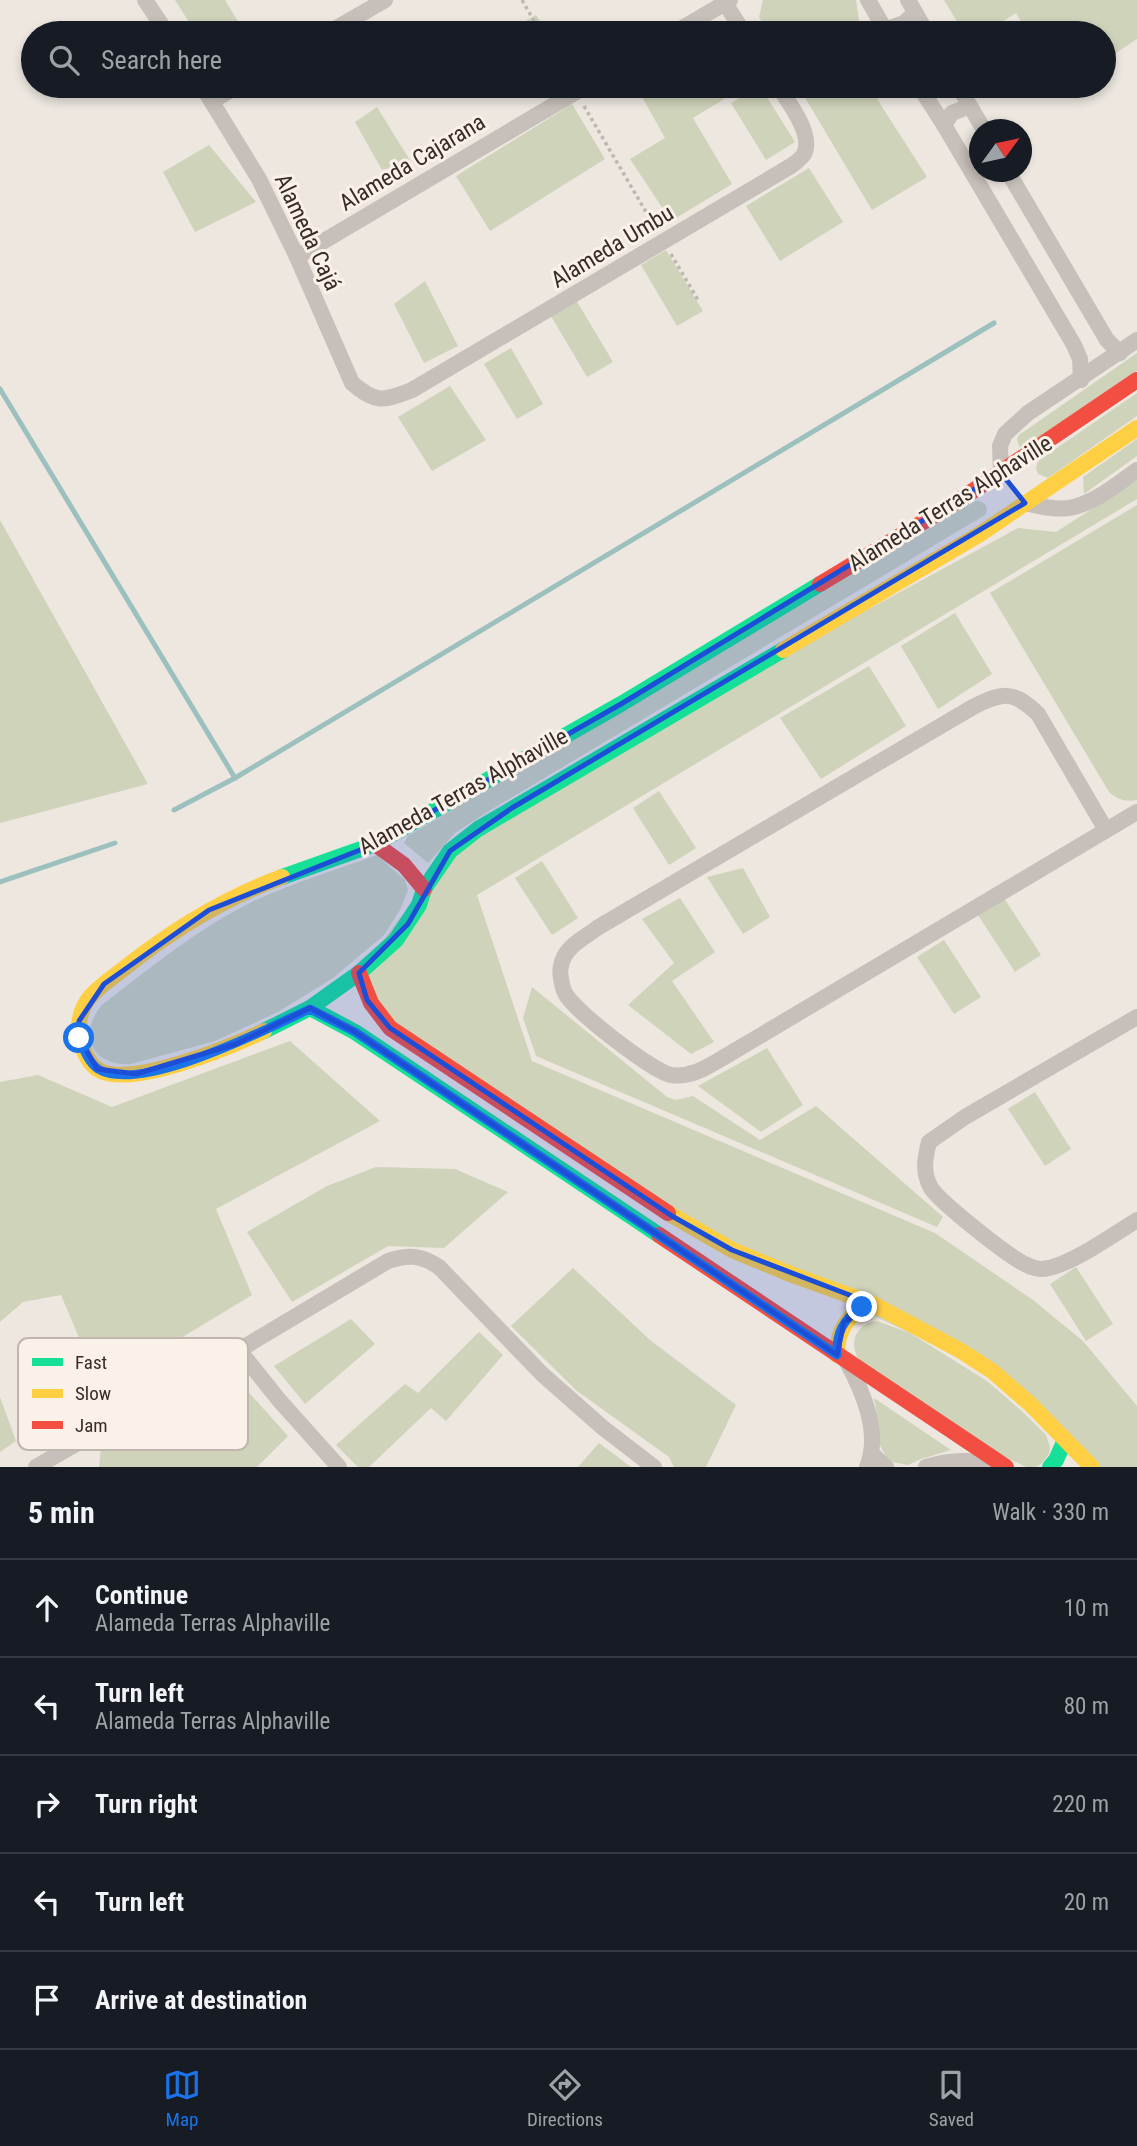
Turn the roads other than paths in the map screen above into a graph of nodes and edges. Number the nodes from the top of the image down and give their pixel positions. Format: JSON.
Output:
{"nodes":[{"id":1,"x":145,"y":0,"type":"edge"},
{"id":2,"x":385,"y":0,"type":"edge"},
{"id":3,"x":869,"y":0,"type":"edge"},
{"id":4,"x":727,"y":1,"type":"edge"},
{"id":5,"x":159,"y":21,"type":"edge"},
{"id":6,"x":349,"y":21,"type":"edge"},
{"id":7,"x":694,"y":21,"type":"edge"},
{"id":8,"x":738,"y":21,"type":"edge"},
{"id":9,"x":880,"y":21,"type":"edge"},
{"id":10,"x":210,"y":98,"type":"edge"},
{"id":11,"x":217,"y":98,"type":"edge"},
{"id":12,"x":566,"y":98,"type":"edge"},
{"id":13,"x":786,"y":98,"type":"edge"},
{"id":14,"x":927,"y":98,"type":"edge"},
{"id":15,"x":965,"y":98,"type":"edge"},
{"id":16,"x":212,"y":101,"type":"junction"},
{"id":17,"x":970,"y":106,"type":"junction"},
{"id":18,"x":978,"y":119,"type":"edge"},
{"id":19,"x":944,"y":125,"type":"junction"},
{"id":20,"x":1014,"y":182,"type":"edge"},
{"id":21,"x":297,"y":257,"type":"junction"},
{"id":22,"x":1137,"y":340,"type":"edge"},
{"id":23,"x":1120,"y":353,"type":"junction"},
{"id":24,"x":1081,"y":380,"type":"junction"},
{"id":25,"x":1137,"y":380,"type":"edge"},
{"id":26,"x":370,"y":397,"type":"joint"},
{"id":27,"x":1137,"y":428,"type":"edge"},
{"id":28,"x":1137,"y":470,"type":"edge"},
{"id":29,"x":1002,"y":473,"type":"junction"},
{"id":30,"x":1025,"y":503,"type":"junction"},
{"id":31,"x":1137,"y":812,"type":"edge"},
{"id":32,"x":1106,"y":830,"type":"junction"},
{"id":33,"x":375,"y":845,"type":"junction"},
{"id":34,"x":424,"y":889,"type":"junction"},
{"id":35,"x":359,"y":973,"type":"junction"},
{"id":36,"x":310,"y":1009,"type":"junction"},
{"id":37,"x":1137,"y":1017,"type":"edge"},
{"id":38,"x":1137,"y":1220,"type":"edge"},
{"id":39,"x":873,"y":1304,"type":"junction"},
{"id":40,"x":248,"y":1345,"type":"edge"},
{"id":41,"x":842,"y":1359,"type":"junction"},
{"id":42,"x":248,"y":1361,"type":"edge"},
{"id":43,"x":1066,"y":1440,"type":"junction"},
{"id":44,"x":77,"y":1450,"type":"edge"},
{"id":45,"x":870,"y":1461,"type":"edge"},
{"id":46,"x":58,"y":1462,"type":"edge"},
{"id":47,"x":1003,"y":1466,"type":"edge"},
{"id":48,"x":36,"y":1467,"type":"edge"},
{"id":49,"x":339,"y":1467,"type":"edge"},
{"id":50,"x":654,"y":1467,"type":"edge"},
{"id":51,"x":886,"y":1467,"type":"edge"},
{"id":52,"x":926,"y":1467,"type":"edge"},
{"id":53,"x":1050,"y":1467,"type":"edge"},
{"id":54,"x":1092,"y":1467,"type":"edge"}],
"edges":[{"from":1,"to":5,"type":"street"},
{"from":2,"to":6,"type":"street"},
{"from":3,"to":9,"type":"street"},
{"from":4,"to":7,"type":"street"},
{"from":4,"to":8,"type":"street"},
{"from":10,"to":16,"type":"street","name":"Alameda Cajá"},
{"from":11,"to":16,"type":"street"},
{"from":12,"to":21,"type":"street","name":"Alameda Cajarana"},
{"from":13,"to":26,"type":"street","name":"Alameda Umbu"},
{"from":14,"to":19,"type":"street"},
{"from":15,"to":17,"type":"street"},
{"from":16,"to":21,"type":"street","name":"Alameda Cajá"},
{"from":17,"to":18,"type":"street"},
{"from":17,"to":19,"type":"street"},
{"from":19,"to":24,"type":"street"},
{"from":20,"to":23,"type":"street"},
{"from":21,"to":26,"type":"street","name":"Alameda Cajá"},
{"from":22,"to":23,"type":"street"},
{"from":23,"to":24,"type":"street"},
{"from":24,"to":29,"type":"street"},
{"from":25,"to":29,"type":"street","name":"Alameda Terras Alphaville"},
{"from":27,"to":30,"type":"street","name":"Alameda Terras Alphaville"},
{"from":28,"to":30,"type":"street"},
{"from":29,"to":30,"type":"street"},
{"from":29,"to":33,"type":"street","name":"Alameda Terras Alphaville"},
{"from":30,"to":34,"type":"street","name":"Alameda Terras Alphaville"},
{"from":31,"to":32,"type":"street"},
{"from":32,"to":32,"type":"street"},
{"from":33,"to":34,"type":"street"},
{"from":33,"to":36,"type":"street","name":"Alameda Terras Alphaville"},
{"from":34,"to":35,"type":"street","name":"Alameda Terras Alphaville"},
{"from":35,"to":36,"type":"street","name":"Alameda Terras Alphaville"},
{"from":35,"to":39,"type":"street"},
{"from":36,"to":41,"type":"street"},
{"from":37,"to":38,"type":"street"},
{"from":39,"to":41,"type":"street"},
{"from":39,"to":43,"type":"street"},
{"from":40,"to":50,"type":"street"},
{"from":41,"to":45,"type":"street"},
{"from":41,"to":47,"type":"street"},
{"from":42,"to":49,"type":"street"},
{"from":43,"to":53,"type":"street"},
{"from":43,"to":54,"type":"street"},
{"from":44,"to":46,"type":"street"},
{"from":45,"to":51,"type":"street"},
{"from":46,"to":48,"type":"street"},
{"from":47,"to":52,"type":"street"}]}
